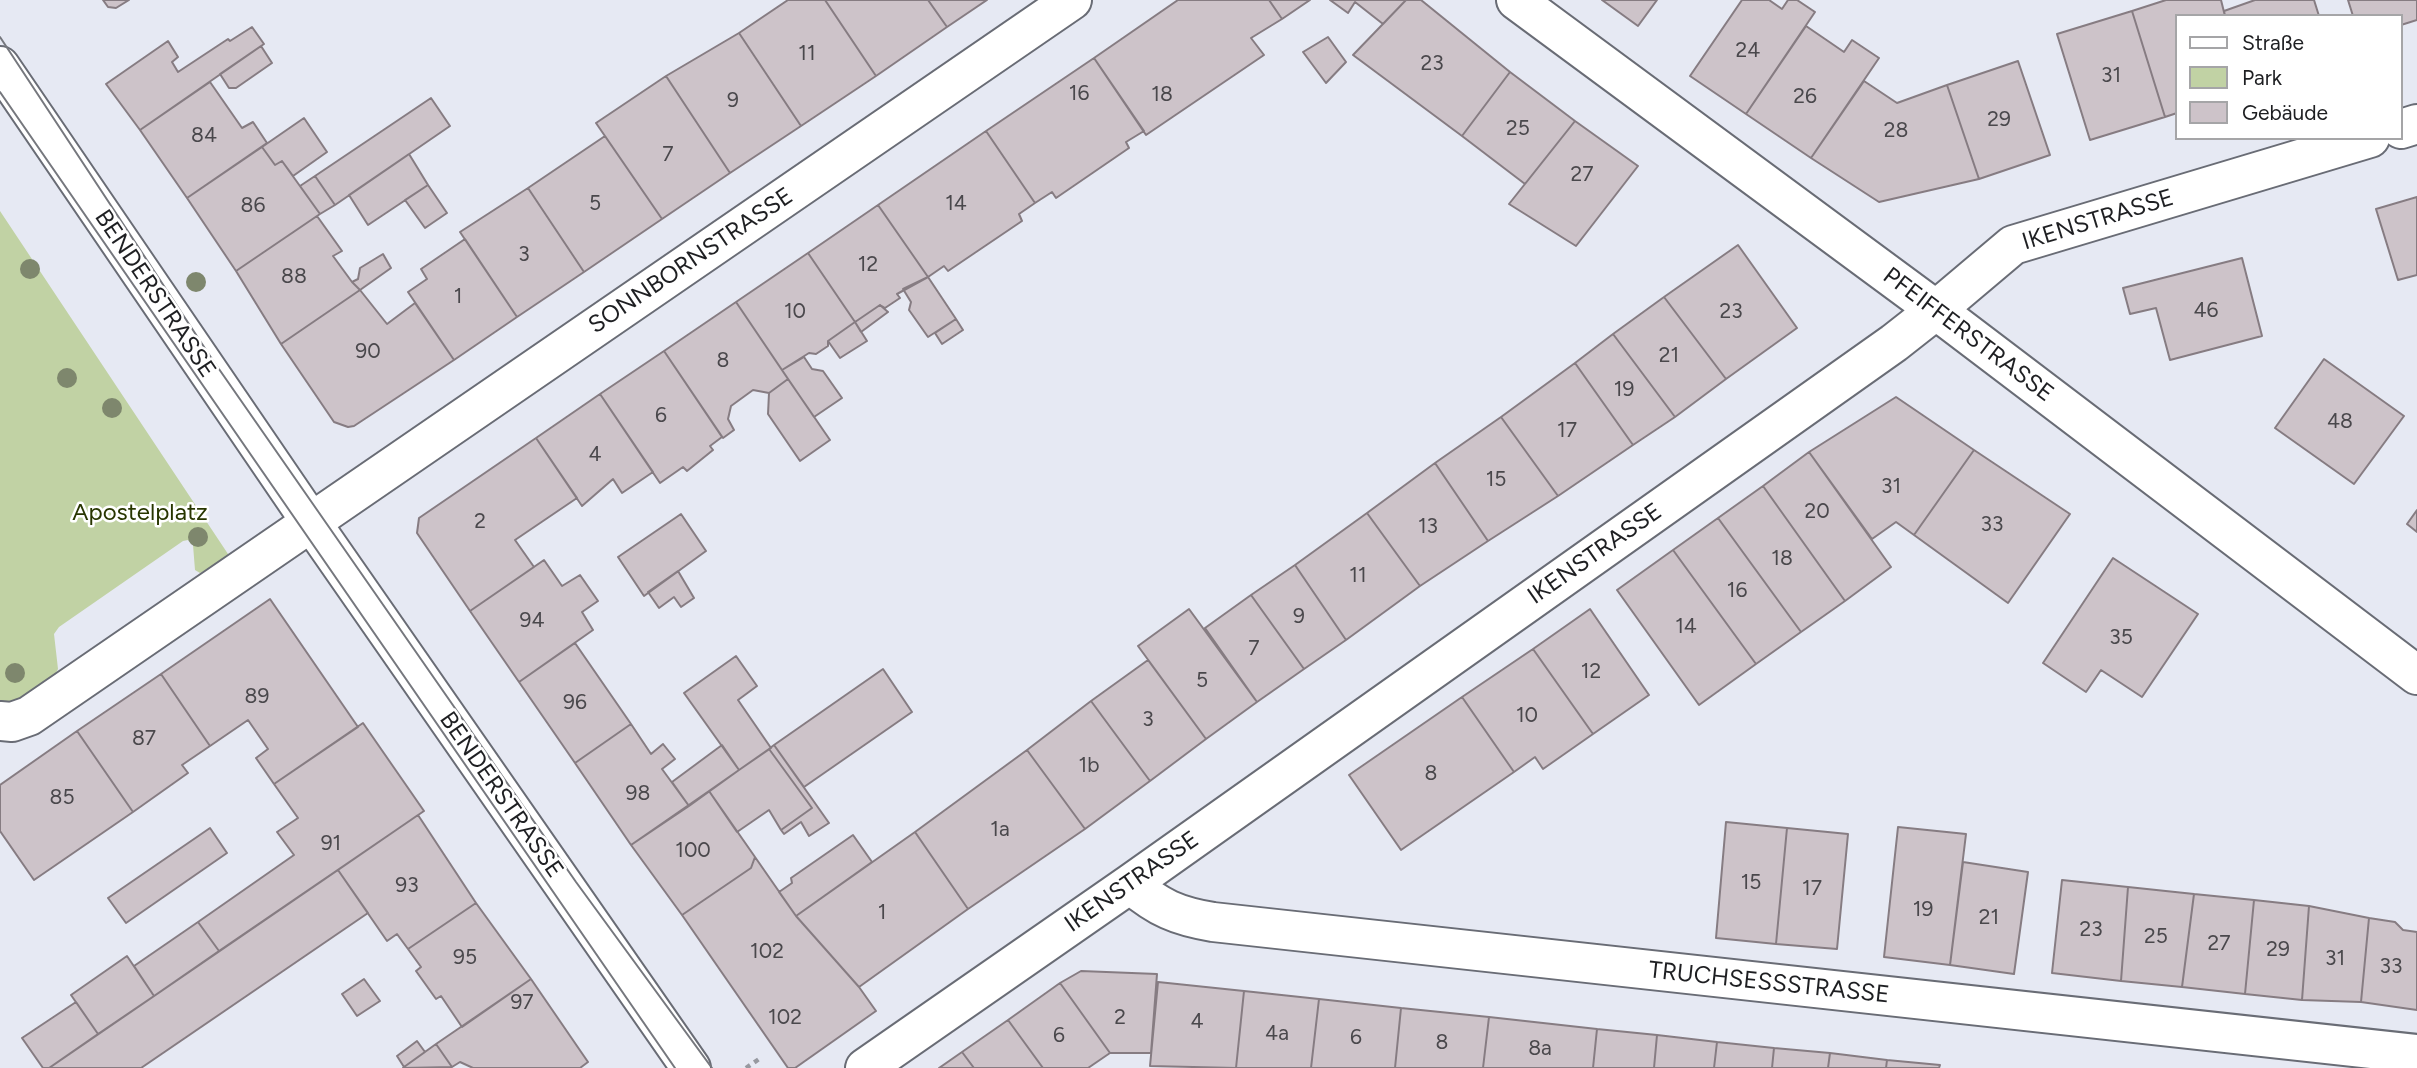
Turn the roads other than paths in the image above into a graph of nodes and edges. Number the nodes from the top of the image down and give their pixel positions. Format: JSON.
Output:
{"nodes":[{"id":1,"x":1072,"y":0,"type":"edge"},
{"id":2,"x":1516,"y":0,"type":"edge"},
{"id":3,"x":0,"y":66,"type":"edge"},
{"id":4,"x":2364,"y":140,"type":"edge"},
{"id":5,"x":1936,"y":310,"type":"junction"},
{"id":6,"x":311,"y":522,"type":"junction"},
{"id":7,"x":2417,"y":675,"type":"edge"},
{"id":8,"x":0,"y":721,"type":"edge"},
{"id":9,"x":1130,"y":884,"type":"junction"},
{"id":10,"x":2417,"y":1054,"type":"edge"},
{"id":11,"x":691,"y":1068,"type":"edge"},
{"id":12,"x":865,"y":1068,"type":"edge"}],
"edges":[{"from":1,"to":6,"type":"street","name":"SONNBORNSTRASSE"},
{"from":2,"to":5,"type":"street","name":"PFEIFFERSTRASSE"},
{"from":3,"to":6,"type":"street","name":"BENDERSTRASSE"},
{"from":4,"to":5,"type":"street","name":"IKENSTRASSE"},
{"from":5,"to":7,"type":"street","name":"PFEIFFERSTRASSE"},
{"from":5,"to":9,"type":"street","name":"IKENSTRASSE"},
{"from":6,"to":8,"type":"street"},
{"from":6,"to":11,"type":"street","name":"BENDERSTRASSE"},
{"from":9,"to":10,"type":"street","name":"TRUCHSESSSTRASSE"},
{"from":9,"to":12,"type":"street","name":"IKENSTRASSE"}]}
